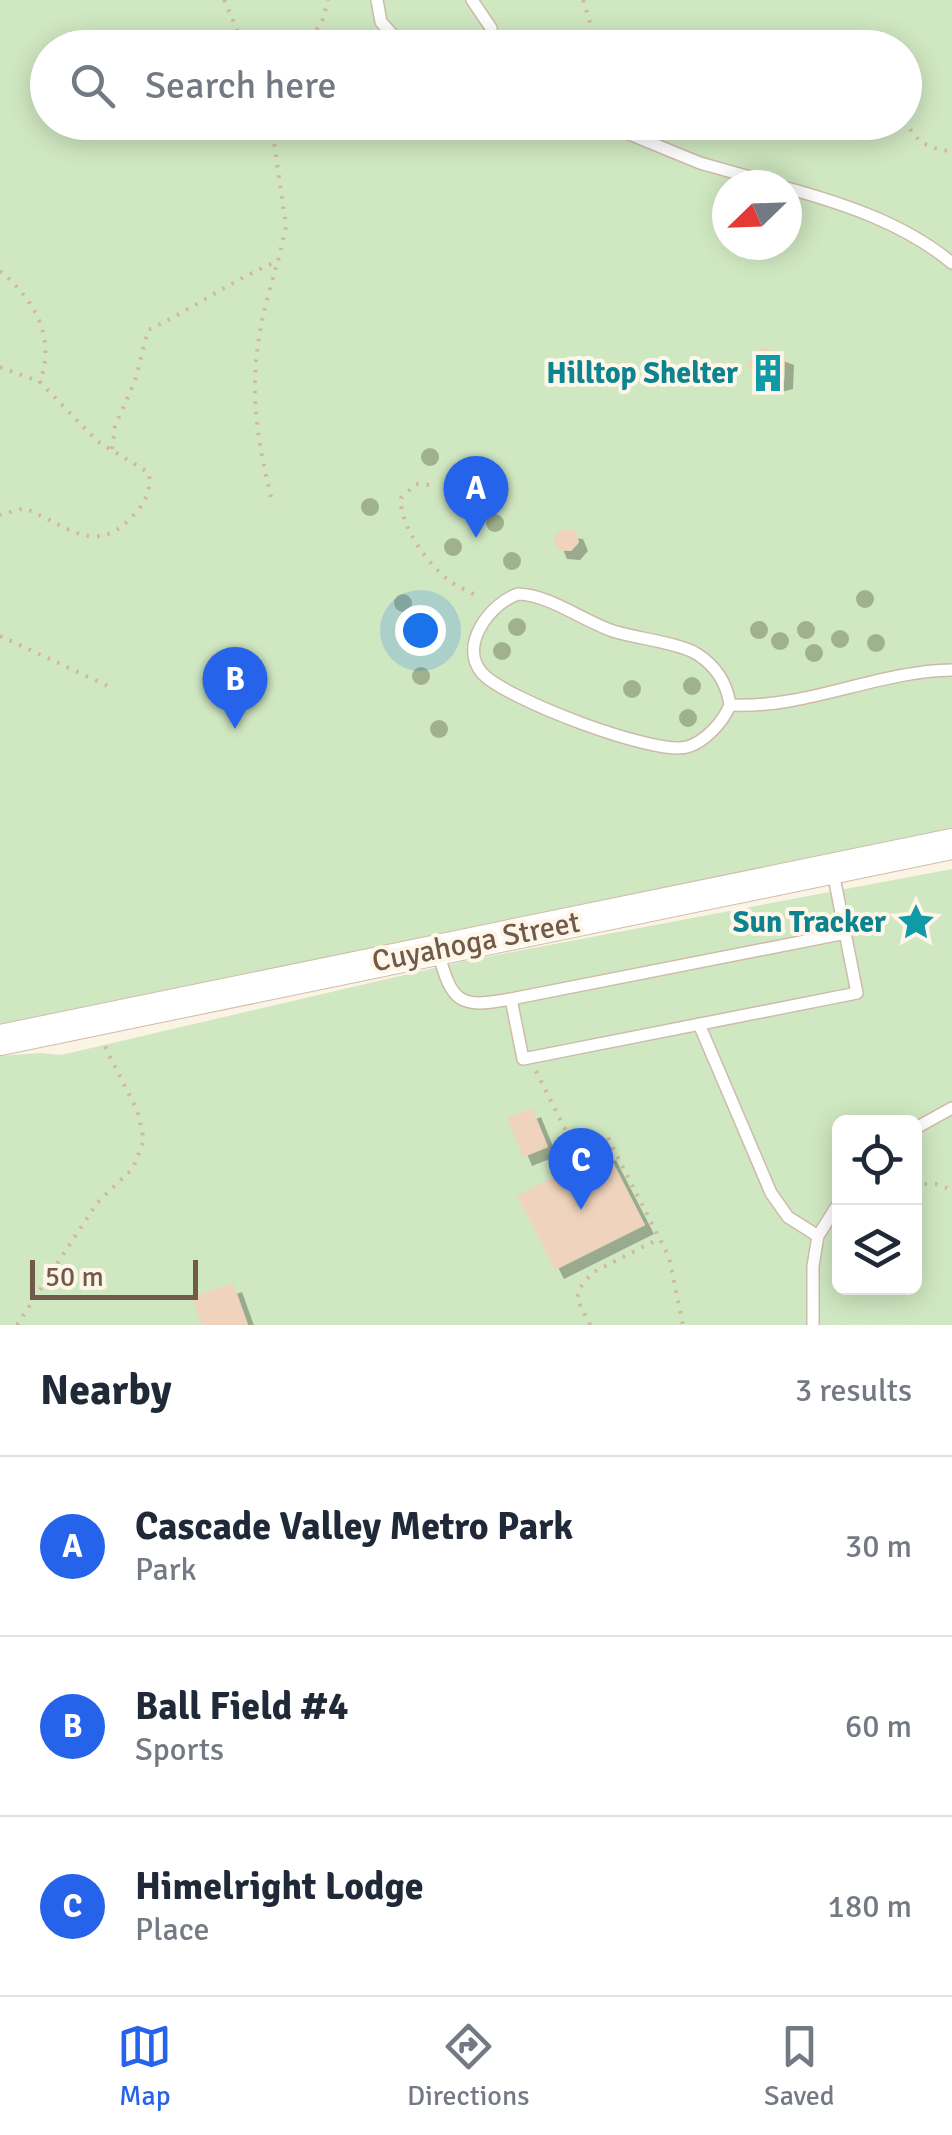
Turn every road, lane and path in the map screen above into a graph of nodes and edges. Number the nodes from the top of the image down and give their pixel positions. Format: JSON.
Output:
{"nodes":[{"id":1,"x":224,"y":0,"type":"edge"},
{"id":2,"x":328,"y":0,"type":"edge"},
{"id":3,"x":376,"y":0,"type":"edge"},
{"id":4,"x":472,"y":0,"type":"edge"},
{"id":5,"x":582,"y":0,"type":"edge"},
{"id":6,"x":237,"y":30,"type":"edge"},
{"id":7,"x":317,"y":30,"type":"edge"},
{"id":8,"x":389,"y":30,"type":"edge"},
{"id":9,"x":491,"y":30,"type":"edge"},
{"id":10,"x":592,"y":30,"type":"edge"},
{"id":11,"x":274,"y":140,"type":"edge"},
{"id":12,"x":644,"y":140,"type":"edge"},
{"id":13,"x":918,"y":140,"type":"edge"},
{"id":14,"x":952,"y":151,"type":"edge"},
{"id":15,"x":725,"y":170,"type":"edge"},
{"id":16,"x":802,"y":193,"type":"edge"},
{"id":17,"x":278,"y":260,"type":"junction"},
{"id":18,"x":952,"y":262,"type":"edge"},
{"id":19,"x":0,"y":272,"type":"edge"},
{"id":20,"x":0,"y":367,"type":"edge"},
{"id":21,"x":40,"y":382,"type":"junction"},
{"id":22,"x":112,"y":448,"type":"junction"},
{"id":23,"x":428,"y":485,"type":"dead end"},
{"id":24,"x":271,"y":498,"type":"dead end"},
{"id":25,"x":0,"y":515,"type":"edge"},
{"id":26,"x":484,"y":601,"type":"dead end"},
{"id":27,"x":0,"y":636,"type":"edge"},
{"id":28,"x":952,"y":670,"type":"edge"},
{"id":29,"x":110,"y":686,"type":"dead end"},
{"id":30,"x":730,"y":706,"type":"junction"},
{"id":31,"x":952,"y":844,"type":"edge"},
{"id":32,"x":833,"y":869,"type":"junction"},
{"id":33,"x":846,"y":934,"type":"junction"},
{"id":34,"x":438,"y":949,"type":"junction"},
{"id":35,"x":511,"y":999,"type":"junction"},
{"id":36,"x":92,"y":1021,"type":"junction"},
{"id":37,"x":699,"y":1024,"type":"junction"},
{"id":38,"x":0,"y":1040,"type":"edge"},
{"id":39,"x":529,"y":1058,"type":"junction"},
{"id":40,"x":952,"y":1108,"type":"edge"},
{"id":41,"x":922,"y":1125,"type":"edge"},
{"id":42,"x":576,"y":1152,"type":"junction"},
{"id":43,"x":555,"y":1162,"type":"dead end"},
{"id":44,"x":922,"y":1184,"type":"edge"},
{"id":45,"x":952,"y":1190,"type":"edge"},
{"id":46,"x":837,"y":1205,"type":"edge"},
{"id":47,"x":818,"y":1236,"type":"junction"},
{"id":48,"x":660,"y":1238,"type":"junction"},
{"id":49,"x":17,"y":1325,"type":"edge"},
{"id":50,"x":590,"y":1325,"type":"edge"},
{"id":51,"x":683,"y":1325,"type":"edge"},
{"id":52,"x":813,"y":1325,"type":"edge"}],
"edges":[{"from":1,"to":6,"type":"path"},
{"from":2,"to":7,"type":"path"},
{"from":3,"to":8,"type":"lane"},
{"from":4,"to":9,"type":"lane"},
{"from":5,"to":10,"type":"path"},
{"from":11,"to":17,"type":"path"},
{"from":12,"to":15,"type":"lane"},
{"from":13,"to":14,"type":"path"},
{"from":16,"to":18,"type":"lane"},
{"from":17,"to":22,"type":"path"},
{"from":17,"to":24,"type":"path"},
{"from":19,"to":21,"type":"path"},
{"from":20,"to":21,"type":"path"},
{"from":21,"to":22,"type":"path"},
{"from":22,"to":25,"type":"path"},
{"from":23,"to":26,"type":"path"},
{"from":27,"to":29,"type":"path"},
{"from":28,"to":30,"type":"lane"},
{"from":30,"to":30,"type":"lane"},
{"from":31,"to":32,"type":"street","name":"Cuyahoga Street"},
{"from":32,"to":33,"type":"lane"},
{"from":32,"to":34,"type":"street","name":"Cuyahoga Street"},
{"from":33,"to":35,"type":"lane"},
{"from":33,"to":37,"type":"lane"},
{"from":34,"to":35,"type":"lane"},
{"from":34,"to":36,"type":"street","name":"Cuyahoga Street"},
{"from":35,"to":39,"type":"lane"},
{"from":36,"to":38,"type":"street","name":"Cuyahoga Street"},
{"from":36,"to":49,"type":"path"},
{"from":37,"to":39,"type":"lane"},
{"from":37,"to":47,"type":"lane"},
{"from":39,"to":42,"type":"path"},
{"from":40,"to":41,"type":"lane"},
{"from":42,"to":43,"type":"path"},
{"from":42,"to":48,"type":"path"},
{"from":44,"to":45,"type":"path"},
{"from":46,"to":47,"type":"lane"},
{"from":47,"to":52,"type":"lane"},
{"from":48,"to":50,"type":"path"},
{"from":48,"to":51,"type":"path"}]}
